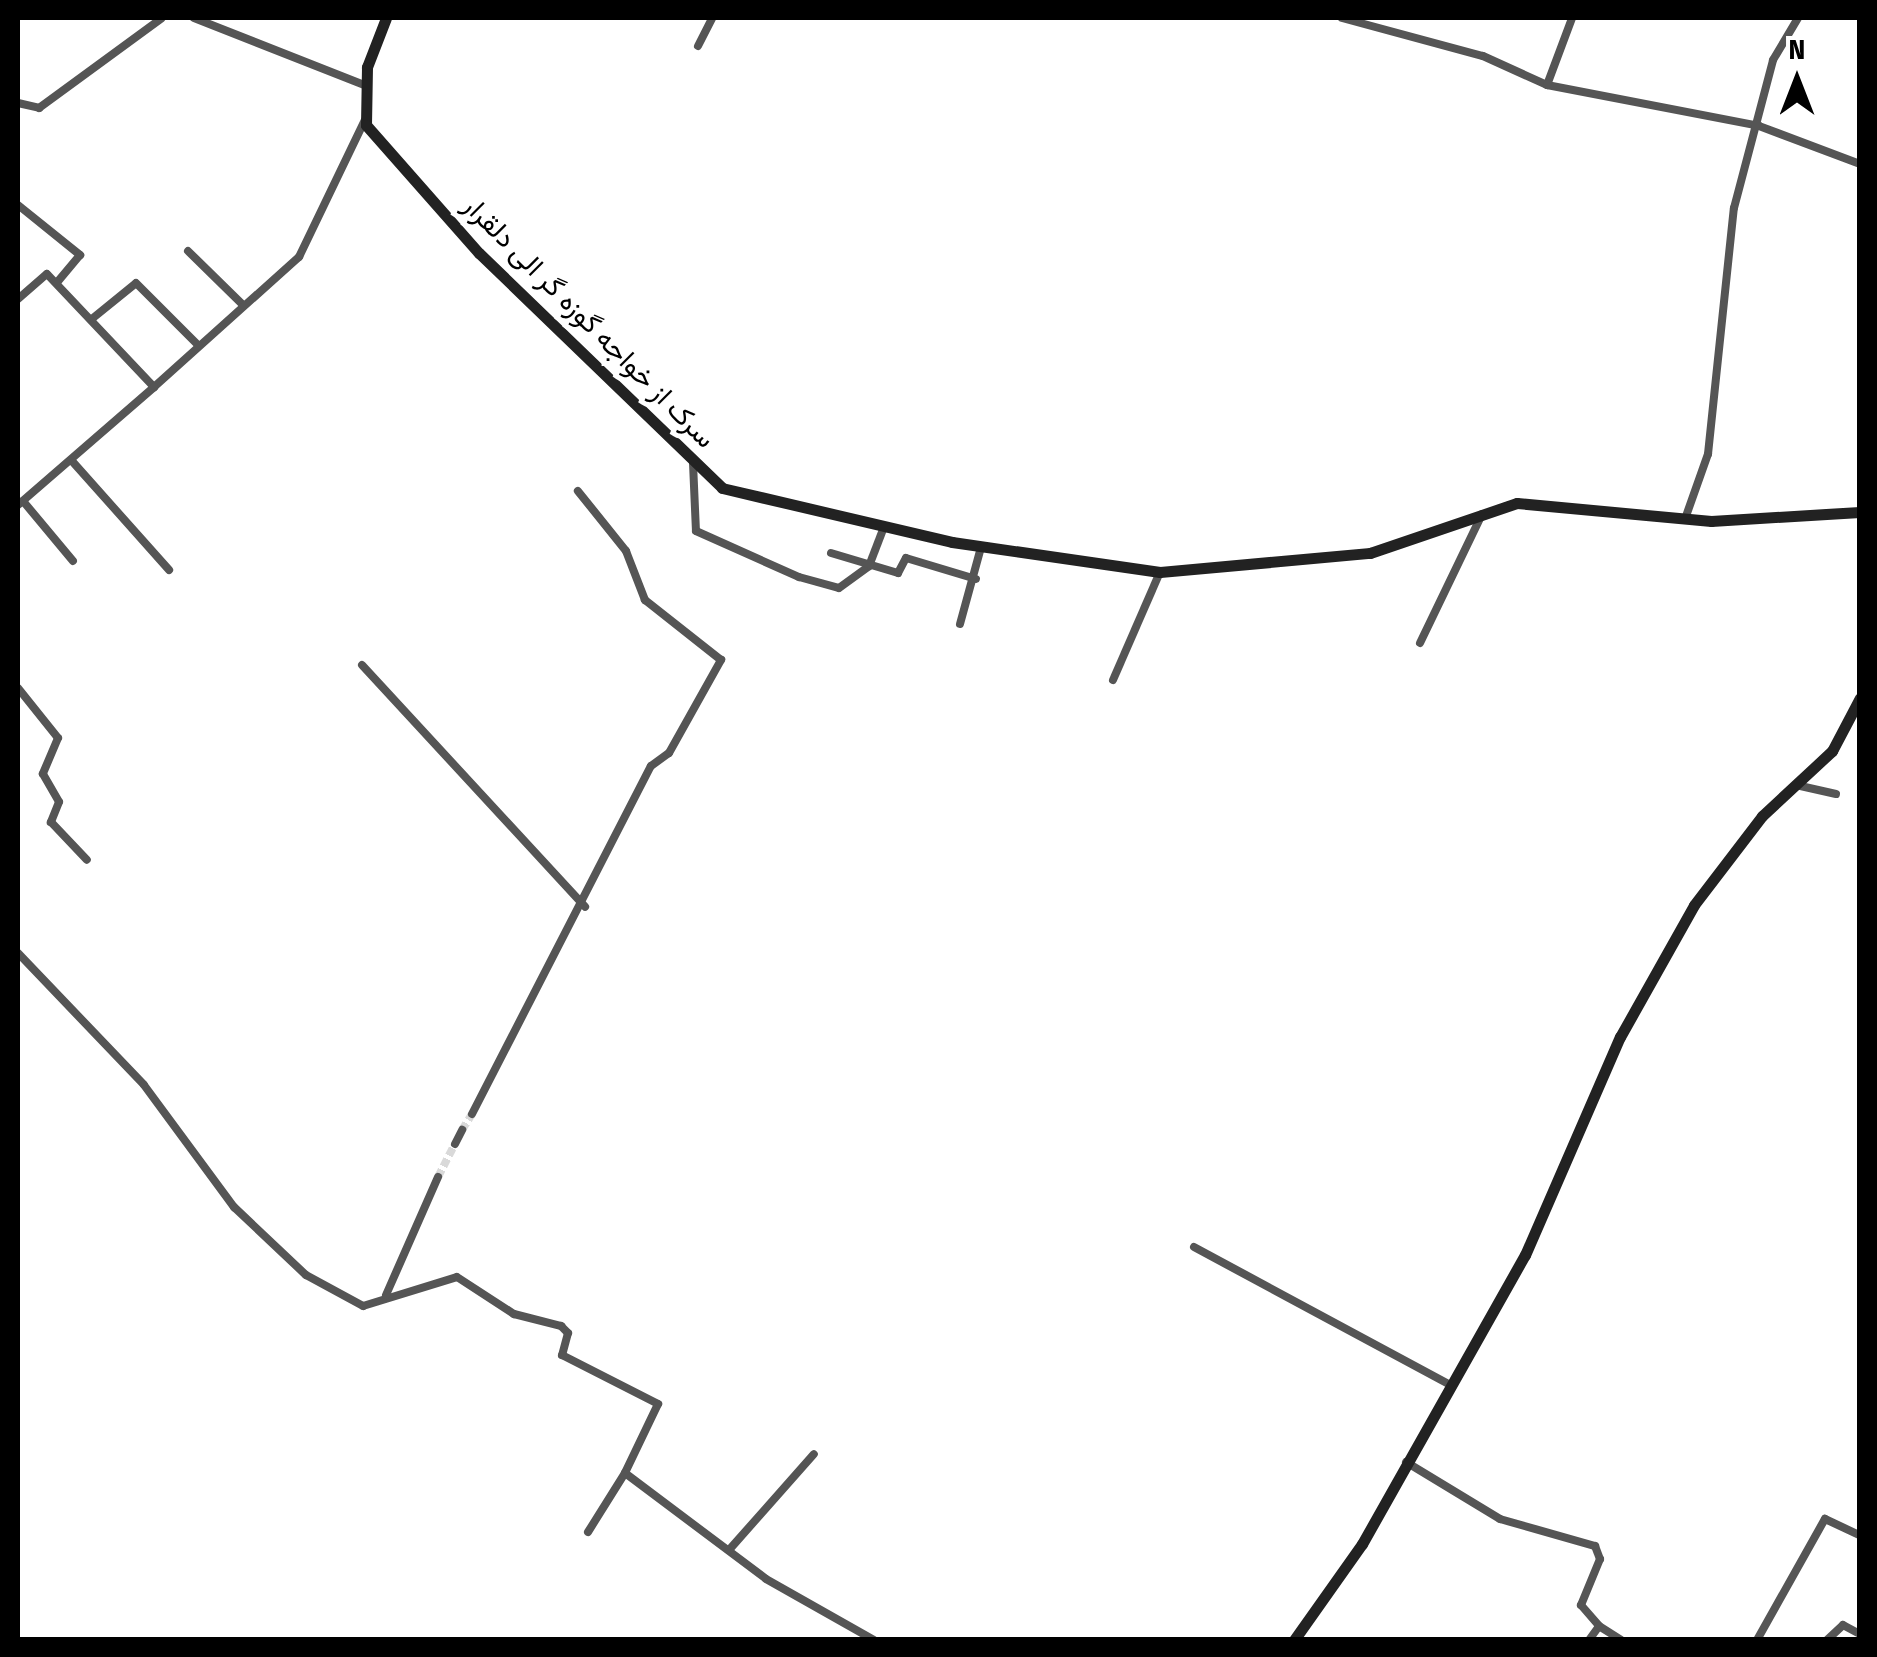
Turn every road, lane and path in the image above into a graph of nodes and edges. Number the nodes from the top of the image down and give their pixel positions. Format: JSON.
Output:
{"nodes":[{"id":1,"x":162,"y":18,"type":"edge"},
{"id":2,"x":194,"y":18,"type":"edge"},
{"id":3,"x":386,"y":18,"type":"edge"},
{"id":4,"x":712,"y":18,"type":"edge"},
{"id":5,"x":1342,"y":18,"type":"edge"},
{"id":6,"x":1572,"y":18,"type":"edge"},
{"id":7,"x":1798,"y":18,"type":"edge"},
{"id":8,"x":698,"y":46,"type":"dead end"},
{"id":9,"x":364,"y":85,"type":"junction"},
{"id":10,"x":1547,"y":85,"type":"junction"},
{"id":11,"x":18,"y":103,"type":"edge"},
{"id":12,"x":365,"y":120,"type":"junction"},
{"id":13,"x":1759,"y":126,"type":"junction"},
{"id":14,"x":1860,"y":164,"type":"edge"},
{"id":15,"x":18,"y":205,"type":"edge"},
{"id":16,"x":188,"y":252,"type":"dead end"},
{"id":17,"x":57,"y":282,"type":"junction"},
{"id":18,"x":18,"y":299,"type":"edge"},
{"id":19,"x":243,"y":305,"type":"junction"},
{"id":20,"x":93,"y":318,"type":"junction"},
{"id":21,"x":198,"y":345,"type":"junction"},
{"id":22,"x":154,"y":387,"type":"junction"},
{"id":23,"x":72,"y":461,"type":"junction"},
{"id":24,"x":693,"y":463,"type":"junction"},
{"id":25,"x":578,"y":491,"type":"dead end"},
{"id":26,"x":20,"y":503,"type":"edge"},
{"id":27,"x":1860,"y":512,"type":"edge"},
{"id":28,"x":1482,"y":514,"type":"junction"},
{"id":29,"x":1685,"y":519,"type":"junction"},
{"id":30,"x":884,"y":527,"type":"junction"},
{"id":31,"x":982,"y":547,"type":"junction"},
{"id":32,"x":832,"y":553,"type":"dead end"},
{"id":33,"x":72,"y":560,"type":"dead end"},
{"id":34,"x":869,"y":566,"type":"junction"},
{"id":35,"x":168,"y":570,"type":"dead end"},
{"id":36,"x":1160,"y":572,"type":"junction"},
{"id":37,"x":976,"y":578,"type":"junction"},
{"id":38,"x":960,"y":624,"type":"dead end"},
{"id":39,"x":1420,"y":644,"type":"dead end"},
{"id":40,"x":362,"y":665,"type":"dead end"},
{"id":41,"x":1113,"y":680,"type":"dead end"},
{"id":42,"x":18,"y":688,"type":"edge"},
{"id":43,"x":1860,"y":698,"type":"edge"},
{"id":44,"x":1796,"y":785,"type":"junction"},
{"id":45,"x":1836,"y":794,"type":"dead end"},
{"id":46,"x":87,"y":860,"type":"dead end"},
{"id":47,"x":585,"y":907,"type":"junction"},
{"id":48,"x":18,"y":953,"type":"edge"},
{"id":49,"x":472,"y":1114,"type":"tunnel mouth"},
{"id":50,"x":462,"y":1130,"type":"tunnel mouth"},
{"id":51,"x":455,"y":1144,"type":"tunnel mouth"},
{"id":52,"x":438,"y":1177,"type":"tunnel mouth"},
{"id":53,"x":1194,"y":1246,"type":"dead end"},
{"id":54,"x":386,"y":1295,"type":"junction"},
{"id":55,"x":1447,"y":1383,"type":"junction"},
{"id":56,"x":814,"y":1454,"type":"dead end"},
{"id":57,"x":1406,"y":1462,"type":"junction"},
{"id":58,"x":626,"y":1473,"type":"junction"},
{"id":59,"x":588,"y":1532,"type":"dead end"},
{"id":60,"x":1860,"y":1536,"type":"edge"},
{"id":61,"x":729,"y":1550,"type":"junction"},
{"id":62,"x":1600,"y":1626,"type":"junction"},
{"id":63,"x":1860,"y":1634,"type":"edge"},
{"id":64,"x":874,"y":1640,"type":"edge"},
{"id":65,"x":1294,"y":1640,"type":"edge"},
{"id":66,"x":1590,"y":1640,"type":"edge"},
{"id":67,"x":1621,"y":1640,"type":"edge"},
{"id":68,"x":1757,"y":1640,"type":"edge"},
{"id":69,"x":1827,"y":1640,"type":"edge"}],
"edges":[{"from":1,"to":11,"type":"street"},
{"from":2,"to":9,"type":"street"},
{"from":3,"to":9,"type":"street"},
{"from":4,"to":8,"type":"street"},
{"from":5,"to":10,"type":"street"},
{"from":6,"to":10,"type":"street"},
{"from":7,"to":13,"type":"street"},
{"from":9,"to":12,"type":"street"},
{"from":10,"to":13,"type":"street"},
{"from":12,"to":19,"type":"street"},
{"from":12,"to":24,"type":"street","name":"سرک از خواجه گوزه گر الی دلقرار"},
{"from":13,"to":14,"type":"street"},
{"from":13,"to":29,"type":"street"},
{"from":15,"to":17,"type":"street"},
{"from":16,"to":19,"type":"street"},
{"from":17,"to":18,"type":"street"},
{"from":17,"to":20,"type":"street"},
{"from":19,"to":21,"type":"street"},
{"from":20,"to":21,"type":"street"},
{"from":20,"to":22,"type":"street"},
{"from":21,"to":22,"type":"street"},
{"from":22,"to":23,"type":"street"},
{"from":23,"to":26,"type":"street"},
{"from":23,"to":35,"type":"street"},
{"from":24,"to":30,"type":"street","name":"سرک از خواجه گوزه گر الی دلقرار"},
{"from":24,"to":34,"type":"street"},
{"from":25,"to":47,"type":"street"},
{"from":26,"to":33,"type":"street"},
{"from":27,"to":29,"type":"street","name":"سرک از خواجه گوزه گر الی دلقرار"},
{"from":28,"to":29,"type":"street","name":"سرک از خواجه گوزه گر الی دلقرار"},
{"from":28,"to":36,"type":"street","name":"سرک از خواجه گوزه گر الی دلقرار"},
{"from":28,"to":39,"type":"street"},
{"from":30,"to":31,"type":"street","name":"سرک از خواجه گوزه گر الی دلقرار"},
{"from":30,"to":34,"type":"street"},
{"from":31,"to":36,"type":"street","name":"سرک از خواجه گوزه گر الی دلقرار"},
{"from":31,"to":37,"type":"street"},
{"from":32,"to":34,"type":"street"},
{"from":34,"to":37,"type":"street"},
{"from":36,"to":41,"type":"street"},
{"from":37,"to":38,"type":"street"},
{"from":40,"to":47,"type":"street"},
{"from":42,"to":46,"type":"street"},
{"from":43,"to":44,"type":"street"},
{"from":44,"to":45,"type":"street"},
{"from":44,"to":55,"type":"street"},
{"from":47,"to":49,"type":"street"},
{"from":48,"to":54,"type":"street"},
{"from":50,"to":51,"type":"street"},
{"from":52,"to":54,"type":"street"},
{"from":53,"to":55,"type":"street"},
{"from":54,"to":58,"type":"street"},
{"from":55,"to":57,"type":"street"},
{"from":56,"to":61,"type":"street"},
{"from":57,"to":62,"type":"street"},
{"from":57,"to":65,"type":"street"},
{"from":58,"to":59,"type":"street"},
{"from":58,"to":61,"type":"street"},
{"from":60,"to":68,"type":"street"},
{"from":61,"to":64,"type":"street"},
{"from":62,"to":66,"type":"street"},
{"from":62,"to":67,"type":"street"},
{"from":63,"to":69,"type":"street"}]}
